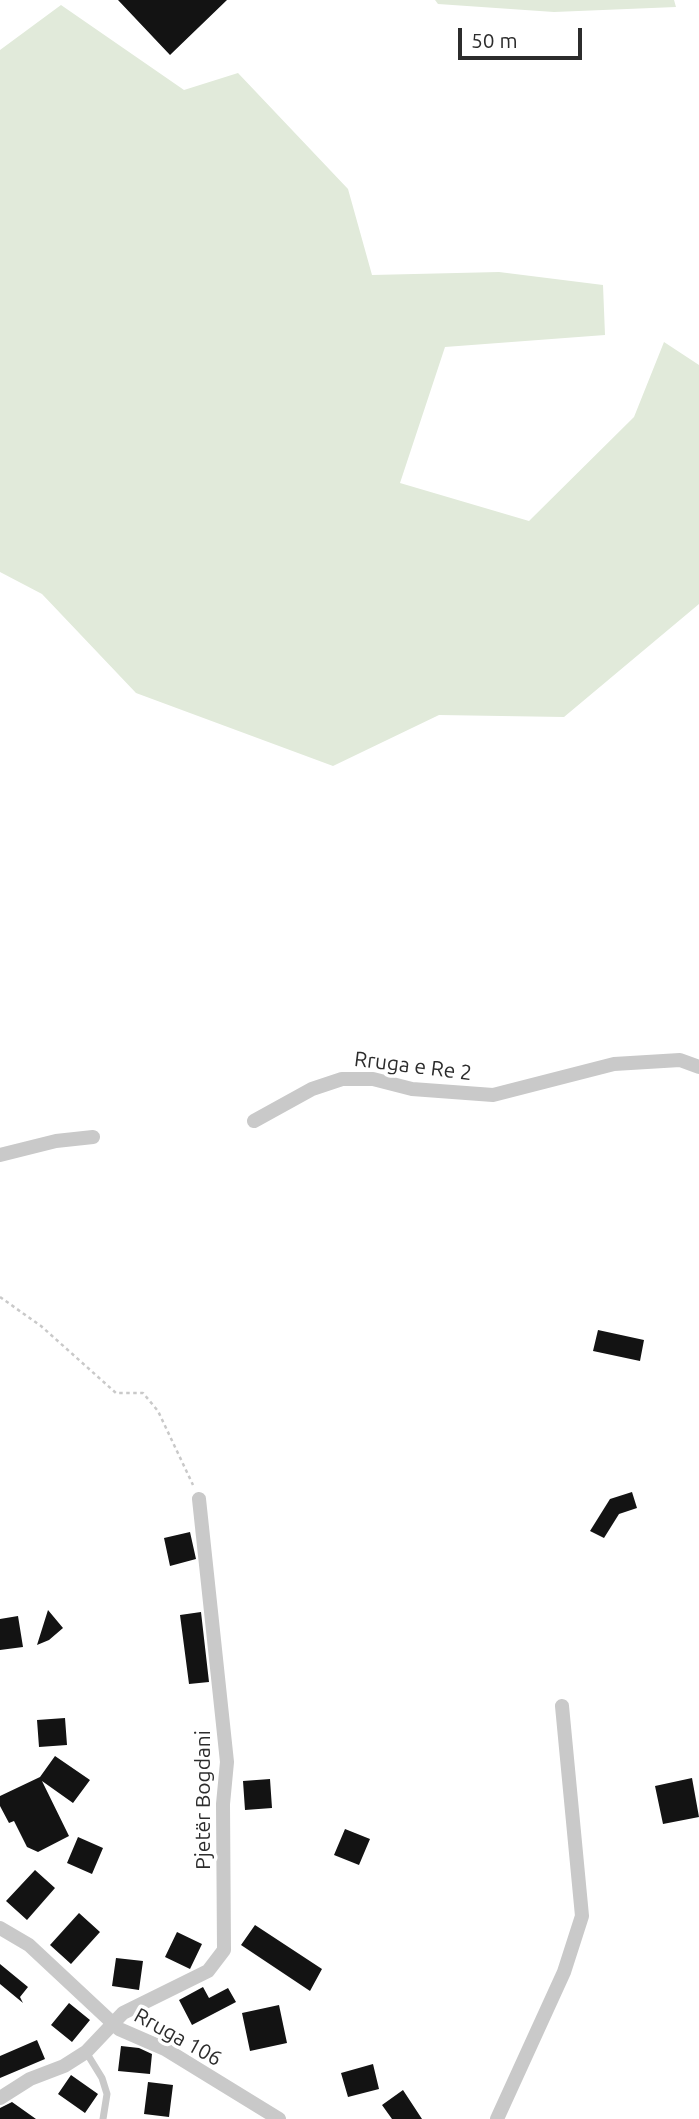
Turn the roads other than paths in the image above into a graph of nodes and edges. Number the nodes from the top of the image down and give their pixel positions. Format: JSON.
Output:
{"nodes":[{"id":1,"x":699,"y":1067,"type":"edge"},
{"id":2,"x":254,"y":1121,"type":"dead end"},
{"id":3,"x":93,"y":1137,"type":"dead end"},
{"id":4,"x":0,"y":1155,"type":"edge"},
{"id":5,"x":200,"y":1499,"type":"road end"},
{"id":6,"x":562,"y":1706,"type":"dead end"},
{"id":7,"x":0,"y":1928,"type":"edge"},
{"id":8,"x":112,"y":2022,"type":"junction"},
{"id":9,"x":86,"y":2052,"type":"junction"},
{"id":10,"x":0,"y":2098,"type":"edge"},
{"id":11,"x":103,"y":2119,"type":"edge"},
{"id":12,"x":279,"y":2119,"type":"edge"},
{"id":13,"x":497,"y":2119,"type":"edge"}],
"edges":[{"from":1,"to":2,"type":"street","name":"Rruga e Re 2"},
{"from":3,"to":4,"type":"street"},
{"from":5,"to":8,"type":"street","name":"Pjetër Bogdani"},
{"from":6,"to":13,"type":"street"},
{"from":7,"to":8,"type":"street","name":"Rruga 106"},
{"from":8,"to":9,"type":"street","name":"Pjetër Bogdani"},
{"from":8,"to":12,"type":"street","name":"Rruga 106"},
{"from":9,"to":10,"type":"street","name":"Pjetër Bogdani"},
{"from":9,"to":11,"type":"lane"}]}
